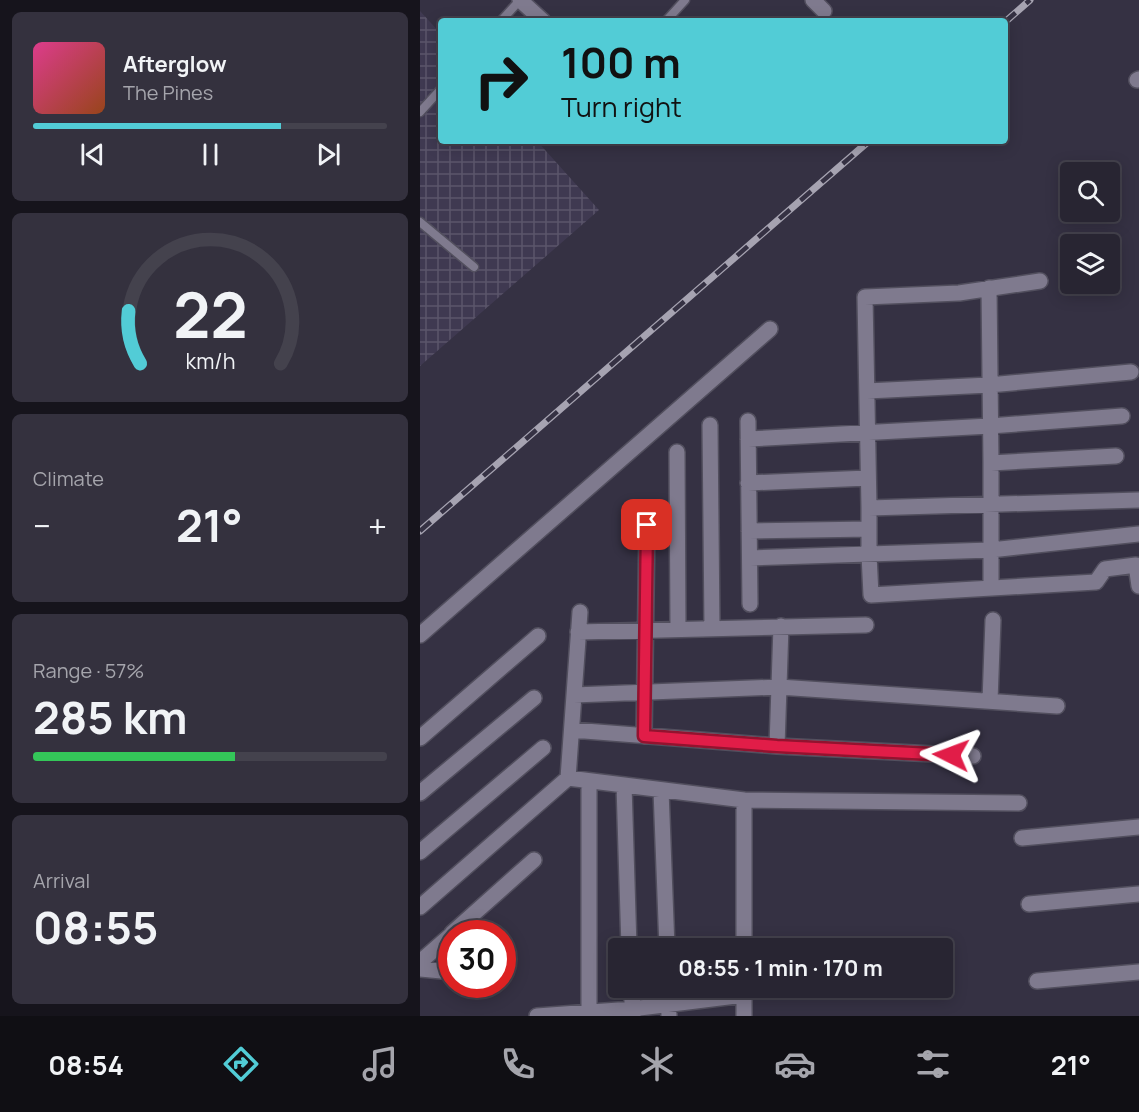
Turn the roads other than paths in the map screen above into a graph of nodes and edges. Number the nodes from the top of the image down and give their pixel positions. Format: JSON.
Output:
{"nodes":[{"id":1,"x":520,"y":0,"type":"edge"},
{"id":2,"x":685,"y":0,"type":"edge"},
{"id":3,"x":813,"y":0,"type":"edge"},
{"id":4,"x":825,"y":11,"type":"dead end"},
{"id":5,"x":504,"y":18,"type":"edge"},
{"id":6,"x":540,"y":18,"type":"edge"},
{"id":7,"x":669,"y":18,"type":"edge"},
{"id":8,"x":438,"y":92,"type":"edge"},
{"id":9,"x":420,"y":112,"type":"edge"},
{"id":10,"x":420,"y":222,"type":"edge"},
{"id":11,"x":474,"y":267,"type":"dead end"},
{"id":12,"x":1040,"y":281,"type":"dead end"},
{"id":13,"x":989,"y":288,"type":"junction"},
{"id":14,"x":770,"y":329,"type":"dead end"},
{"id":15,"x":1131,"y":372,"type":"dead end"},
{"id":16,"x":989,"y":385,"type":"junction"},
{"id":17,"x":867,"y":391,"type":"junction"},
{"id":18,"x":1122,"y":416,"type":"dead end"},
{"id":19,"x":748,"y":421,"type":"dead end"},
{"id":20,"x":710,"y":425,"type":"dead end"},
{"id":21,"x":990,"y":426,"type":"junction"},
{"id":22,"x":868,"y":432,"type":"junction"},
{"id":23,"x":748,"y":439,"type":"junction"},
{"id":24,"x":677,"y":452,"type":"dead end"},
{"id":25,"x":1116,"y":456,"type":"dead end"},
{"id":26,"x":991,"y":463,"type":"junction"},
{"id":27,"x":868,"y":478,"type":"junction"},
{"id":28,"x":748,"y":483,"type":"junction"},
{"id":29,"x":1139,"y":500,"type":"edge"},
{"id":30,"x":991,"y":504,"type":"junction"},
{"id":31,"x":869,"y":508,"type":"junction"},
{"id":32,"x":647,"y":525,"type":"dead end"},
{"id":33,"x":869,"y":529,"type":"junction"},
{"id":34,"x":749,"y":531,"type":"junction"},
{"id":35,"x":1139,"y":534,"type":"edge"},
{"id":36,"x":991,"y":550,"type":"junction"},
{"id":37,"x":869,"y":555,"type":"junction"},
{"id":38,"x":750,"y":558,"type":"junction"},
{"id":39,"x":1139,"y":586,"type":"edge"},
{"id":40,"x":991,"y":588,"type":"junction"},
{"id":41,"x":750,"y":604,"type":"dead end"},
{"id":42,"x":580,"y":612,"type":"dead end"},
{"id":43,"x":993,"y":620,"type":"dead end"},
{"id":44,"x":866,"y":624,"type":"dead end"},
{"id":45,"x":781,"y":626,"type":"junction"},
{"id":46,"x":712,"y":628,"type":"junction"},
{"id":47,"x":678,"y":629,"type":"junction"},
{"id":48,"x":646,"y":630,"type":"junction"},
{"id":49,"x":578,"y":632,"type":"junction"},
{"id":50,"x":420,"y":634,"type":"edge"},
{"id":51,"x":538,"y":636,"type":"dead end"},
{"id":52,"x":779,"y":687,"type":"junction"},
{"id":53,"x":645,"y":692,"type":"junction"},
{"id":54,"x":574,"y":695,"type":"junction"},
{"id":55,"x":534,"y":698,"type":"dead end"},
{"id":56,"x":990,"y":701,"type":"junction"},
{"id":57,"x":1057,"y":706,"type":"dead end"},
{"id":58,"x":572,"y":730,"type":"junction"},
{"id":59,"x":644,"y":736,"type":"junction"},
{"id":60,"x":420,"y":738,"type":"edge"},
{"id":61,"x":777,"y":746,"type":"junction"},
{"id":62,"x":543,"y":748,"type":"dead end"},
{"id":63,"x":973,"y":756,"type":"dead end"},
{"id":64,"x":568,"y":778,"type":"junction"},
{"id":65,"x":589,"y":781,"type":"junction"},
{"id":66,"x":624,"y":785,"type":"junction"},
{"id":67,"x":661,"y":790,"type":"junction"},
{"id":68,"x":420,"y":793,"type":"edge"},
{"id":69,"x":744,"y":800,"type":"junction"},
{"id":70,"x":1019,"y":803,"type":"dead end"},
{"id":71,"x":1139,"y":827,"type":"edge"},
{"id":72,"x":1022,"y":838,"type":"dead end"},
{"id":73,"x":420,"y":852,"type":"edge"},
{"id":74,"x":534,"y":860,"type":"dead end"},
{"id":75,"x":1139,"y":894,"type":"edge"},
{"id":76,"x":1029,"y":904,"type":"dead end"},
{"id":77,"x":420,"y":908,"type":"edge"},
{"id":78,"x":467,"y":920,"type":"edge"},
{"id":79,"x":629,"y":938,"type":"edge"},
{"id":80,"x":667,"y":938,"type":"edge"},
{"id":81,"x":744,"y":938,"type":"edge"},
{"id":82,"x":438,"y":946,"type":"edge"},
{"id":83,"x":420,"y":962,"type":"edge"},
{"id":84,"x":420,"y":969,"type":"edge"},
{"id":85,"x":438,"y":971,"type":"edge"},
{"id":86,"x":1139,"y":972,"type":"edge"},
{"id":87,"x":1037,"y":981,"type":"dead end"},
{"id":88,"x":716,"y":998,"type":"edge"},
{"id":89,"x":744,"y":998,"type":"edge"},
{"id":90,"x":669,"y":1010,"type":"edge"},
{"id":91,"x":589,"y":1012,"type":"junction"},
{"id":92,"x":632,"y":1012,"type":"edge"},
{"id":93,"x":537,"y":1016,"type":"edge"},
{"id":94,"x":744,"y":1016,"type":"edge"}],
"edges":[{"from":1,"to":5,"type":"lane"},
{"from":1,"to":6,"type":"street"},
{"from":2,"to":7,"type":"lane"},
{"from":3,"to":4,"type":"street"},
{"from":8,"to":9,"type":"lane"},
{"from":10,"to":11,"type":"lane"},
{"from":12,"to":13,"type":"street"},
{"from":13,"to":16,"type":"street"},
{"from":13,"to":17,"type":"street"},
{"from":14,"to":50,"type":"street"},
{"from":15,"to":16,"type":"street"},
{"from":16,"to":17,"type":"street"},
{"from":16,"to":21,"type":"street"},
{"from":17,"to":22,"type":"street"},
{"from":18,"to":21,"type":"street"},
{"from":19,"to":23,"type":"street"},
{"from":20,"to":46,"type":"street"},
{"from":21,"to":22,"type":"street"},
{"from":21,"to":26,"type":"street"},
{"from":22,"to":23,"type":"street"},
{"from":22,"to":27,"type":"street"},
{"from":23,"to":28,"type":"street"},
{"from":24,"to":47,"type":"street"},
{"from":25,"to":26,"type":"street"},
{"from":26,"to":30,"type":"street"},
{"from":27,"to":28,"type":"street"},
{"from":27,"to":31,"type":"street"},
{"from":28,"to":34,"type":"street"},
{"from":29,"to":30,"type":"street"},
{"from":30,"to":31,"type":"street"},
{"from":30,"to":36,"type":"street"},
{"from":31,"to":33,"type":"street"},
{"from":32,"to":48,"type":"street"},
{"from":33,"to":34,"type":"street"},
{"from":33,"to":37,"type":"street"},
{"from":34,"to":38,"type":"street"},
{"from":35,"to":36,"type":"street"},
{"from":36,"to":37,"type":"street"},
{"from":36,"to":40,"type":"street"},
{"from":37,"to":38,"type":"street"},
{"from":37,"to":40,"type":"street"},
{"from":38,"to":41,"type":"street"},
{"from":39,"to":40,"type":"street"},
{"from":42,"to":49,"type":"street"},
{"from":43,"to":56,"type":"street"},
{"from":44,"to":45,"type":"street"},
{"from":45,"to":46,"type":"street"},
{"from":45,"to":52,"type":"street"},
{"from":46,"to":47,"type":"street"},
{"from":47,"to":48,"type":"street"},
{"from":48,"to":49,"type":"street"},
{"from":48,"to":53,"type":"street"},
{"from":49,"to":54,"type":"street"},
{"from":51,"to":60,"type":"street"},
{"from":52,"to":53,"type":"street"},
{"from":52,"to":56,"type":"street"},
{"from":52,"to":61,"type":"street"},
{"from":53,"to":54,"type":"street"},
{"from":53,"to":59,"type":"street"},
{"from":54,"to":58,"type":"street"},
{"from":55,"to":68,"type":"street"},
{"from":56,"to":57,"type":"street"},
{"from":58,"to":59,"type":"street"},
{"from":58,"to":64,"type":"street"},
{"from":59,"to":61,"type":"street"},
{"from":61,"to":63,"type":"street"},
{"from":62,"to":73,"type":"street"},
{"from":64,"to":65,"type":"street"},
{"from":64,"to":77,"type":"street"},
{"from":65,"to":66,"type":"street"},
{"from":65,"to":91,"type":"street"},
{"from":66,"to":67,"type":"street"},
{"from":66,"to":79,"type":"street"},
{"from":67,"to":69,"type":"street"},
{"from":67,"to":80,"type":"street"},
{"from":69,"to":70,"type":"street"},
{"from":69,"to":81,"type":"street"},
{"from":71,"to":72,"type":"street"},
{"from":74,"to":78,"type":"street"},
{"from":75,"to":76,"type":"street"},
{"from":82,"to":83,"type":"street"},
{"from":84,"to":85,"type":"street"},
{"from":86,"to":87,"type":"street"},
{"from":88,"to":90,"type":"street"},
{"from":89,"to":94,"type":"street"},
{"from":90,"to":92,"type":"street"},
{"from":91,"to":92,"type":"street"},
{"from":91,"to":93,"type":"street"}]}
